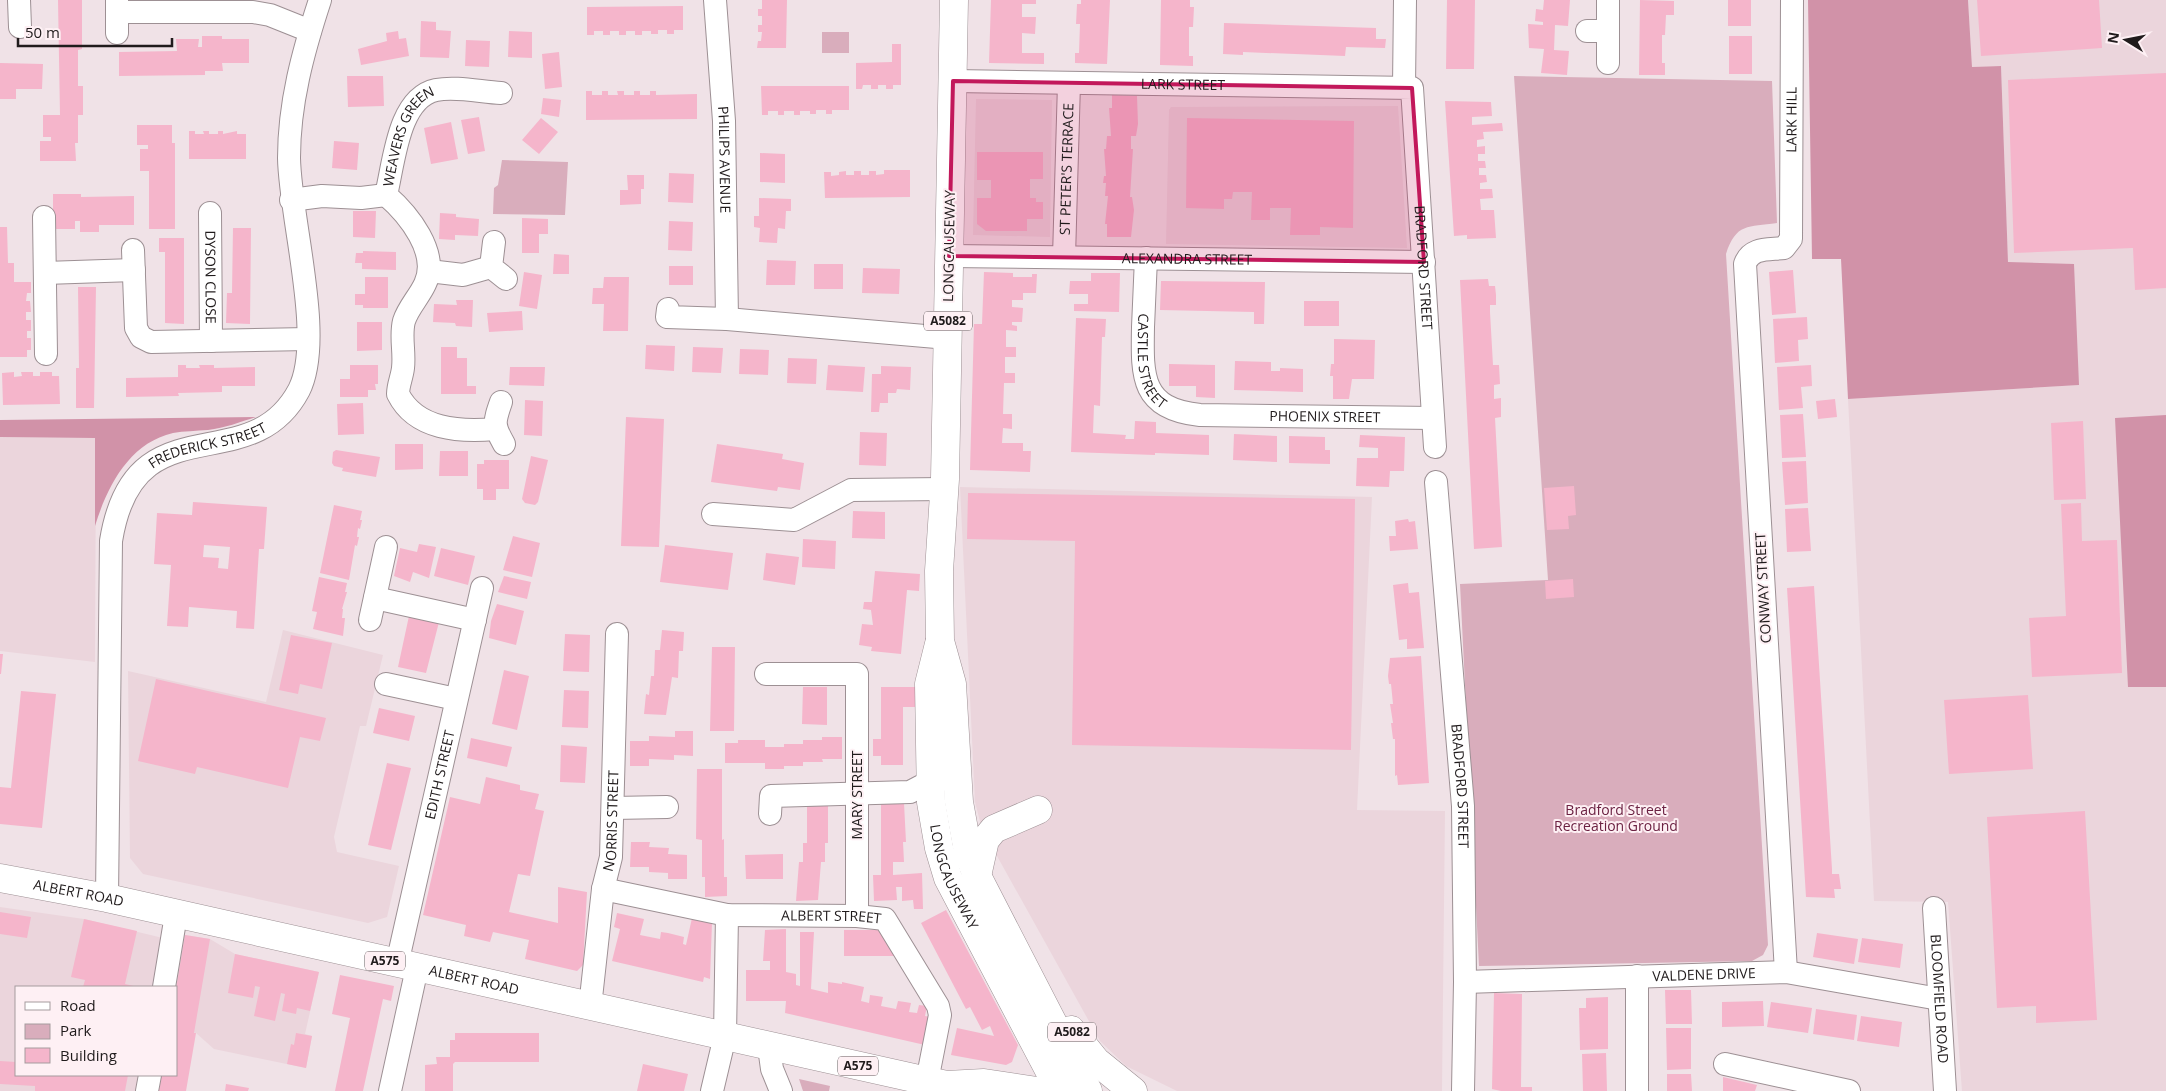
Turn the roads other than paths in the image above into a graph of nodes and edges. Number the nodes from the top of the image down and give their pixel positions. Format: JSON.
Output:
{"nodes":[{"id":1,"x":20,"y":0,"type":"edge"},
{"id":2,"x":320,"y":0,"type":"edge"},
{"id":3,"x":715,"y":0,"type":"edge"},
{"id":4,"x":954,"y":0,"type":"edge"},
{"id":5,"x":1405,"y":0,"type":"edge"},
{"id":6,"x":1608,"y":0,"type":"edge"},
{"id":7,"x":1792,"y":0,"type":"edge"},
{"id":8,"x":117,"y":15,"type":"edge"},
{"id":9,"x":20,"y":27,"type":"dead end"},
{"id":10,"x":310,"y":31,"type":"junction"},
{"id":11,"x":1608,"y":63,"type":"dead end"},
{"id":12,"x":953,"y":82,"type":"junction"},
{"id":13,"x":1069,"y":83,"type":"junction"},
{"id":14,"x":1408,"y":88,"type":"junction"},
{"id":15,"x":506,"y":97,"type":"dead end"},
{"id":16,"x":386,"y":195,"type":"junction"},
{"id":17,"x":291,"y":200,"type":"junction"},
{"id":18,"x":210,"y":213,"type":"dead end"},
{"id":19,"x":44,"y":217,"type":"dead end"},
{"id":20,"x":1791,"y":239,"type":"joint"},
{"id":21,"x":494,"y":242,"type":"dead end"},
{"id":22,"x":949,"y":256,"type":"junction"},
{"id":23,"x":1064,"y":257,"type":"junction"},
{"id":24,"x":1146,"y":258,"type":"junction"},
{"id":25,"x":1424,"y":262,"type":"junction"},
{"id":26,"x":429,"y":271,"type":"junction"},
{"id":27,"x":45,"y":273,"type":"junction"},
{"id":28,"x":668,"y":309,"type":"dead end"},
{"id":29,"x":727,"y":319,"type":"junction"},
{"id":30,"x":948,"y":338,"type":"junction"},
{"id":31,"x":308,"y":339,"type":"junction"},
{"id":32,"x":211,"y":340,"type":"junction"},
{"id":33,"x":46,"y":354,"type":"dead end"},
{"id":34,"x":501,"y":402,"type":"dead end"},
{"id":35,"x":1218,"y":415,"type":"joint"},
{"id":36,"x":1433,"y":418,"type":"junction"},
{"id":37,"x":1435,"y":448,"type":"dead end"},
{"id":38,"x":1436,"y":482,"type":"dead end"},
{"id":39,"x":944,"y":489,"type":"junction"},
{"id":40,"x":713,"y":514,"type":"dead end"},
{"id":41,"x":386,"y":547,"type":"dead end"},
{"id":42,"x":482,"y":588,"type":"dead end"},
{"id":43,"x":375,"y":598,"type":"junction"},
{"id":44,"x":370,"y":620,"type":"dead end"},
{"id":45,"x":475,"y":620,"type":"junction"},
{"id":46,"x":617,"y":634,"type":"dead end"},
{"id":47,"x":766,"y":674,"type":"dead end"},
{"id":48,"x":386,"y":684,"type":"dead end"},
{"id":49,"x":456,"y":699,"type":"junction"},
{"id":50,"x":937,"y":791,"type":"junction"},
{"id":51,"x":857,"y":794,"type":"junction"},
{"id":52,"x":667,"y":807,"type":"dead end"},
{"id":53,"x":613,"y":808,"type":"junction"},
{"id":54,"x":1038,"y":810,"type":"dead end"},
{"id":55,"x":770,"y":814,"type":"dead end"},
{"id":56,"x":977,"y":876,"type":"junction"},
{"id":57,"x":0,"y":878,"type":"edge"},
{"id":58,"x":602,"y":889,"type":"junction"},
{"id":59,"x":107,"y":898,"type":"junction"},
{"id":60,"x":1934,"y":908,"type":"dead end"},
{"id":61,"x":176,"y":915,"type":"junction"},
{"id":62,"x":728,"y":915,"type":"junction"},
{"id":63,"x":857,"y":916,"type":"junction"},
{"id":64,"x":1021,"y":962,"type":"junction"},
{"id":65,"x":407,"y":966,"type":"junction"},
{"id":66,"x":1786,"y":972,"type":"junction"},
{"id":67,"x":1637,"y":976,"type":"junction"},
{"id":68,"x":1465,"y":982,"type":"junction"},
{"id":69,"x":164,"y":986,"type":"edge"},
{"id":70,"x":1939,"y":999,"type":"junction"},
{"id":71,"x":590,"y":1007,"type":"junction"},
{"id":72,"x":725,"y":1036,"type":"junction"},
{"id":73,"x":769,"y":1047,"type":"junction"},
{"id":74,"x":1047,"y":1063,"type":"junction"},
{"id":75,"x":1725,"y":1064,"type":"dead end"},
{"id":76,"x":150,"y":1076,"type":"edge"},
{"id":77,"x":944,"y":1086,"type":"edge"},
{"id":78,"x":1637,"y":1090,"type":"edge"},
{"id":79,"x":147,"y":1091,"type":"edge"},
{"id":80,"x":390,"y":1091,"type":"edge"},
{"id":81,"x":712,"y":1091,"type":"edge"},
{"id":82,"x":781,"y":1091,"type":"edge"},
{"id":83,"x":1037,"y":1091,"type":"edge"},
{"id":84,"x":1043,"y":1091,"type":"edge"},
{"id":85,"x":1060,"y":1091,"type":"edge"},
{"id":86,"x":1088,"y":1091,"type":"edge"},
{"id":87,"x":1133,"y":1091,"type":"edge"},
{"id":88,"x":1463,"y":1091,"type":"edge"},
{"id":89,"x":1849,"y":1091,"type":"edge"},
{"id":90,"x":1945,"y":1091,"type":"edge"}],
"edges":[{"from":1,"to":9,"type":"street"},
{"from":2,"to":10,"type":"street","name":"FREDERICK STREET"},
{"from":3,"to":29,"type":"street","name":"PHILIPS AVENUE"},
{"from":4,"to":12,"type":"main road","name":"LONGCAUSEWAY","number":"A5082"},
{"from":5,"to":14,"type":"street","name":"BRADFORD STREET"},
{"from":6,"to":11,"type":"street"},
{"from":7,"to":20,"type":"street","name":"LARK HILL"},
{"from":8,"to":10,"type":"street"},
{"from":10,"to":17,"type":"street","name":"FREDERICK STREET"},
{"from":12,"to":13,"type":"street","name":"LARK STREET"},
{"from":12,"to":22,"type":"main road","name":"LONGCAUSEWAY","number":"A5082"},
{"from":13,"to":14,"type":"street","name":"LARK STREET"},
{"from":13,"to":23,"type":"street","name":"ST PETER'S TERRACE"},
{"from":14,"to":25,"type":"street","name":"BRADFORD STREET"},
{"from":15,"to":16,"type":"street","name":"WEAVERS GREEN"},
{"from":16,"to":17,"type":"street","name":"WEAVERS GREEN"},
{"from":16,"to":26,"type":"street","name":"WEAVERS GREEN"},
{"from":17,"to":31,"type":"street","name":"FREDERICK STREET"},
{"from":18,"to":32,"type":"street","name":"DYSON CLOSE"},
{"from":19,"to":27,"type":"street"},
{"from":20,"to":66,"type":"street","name":"CONWAY STREET"},
{"from":21,"to":26,"type":"street"},
{"from":22,"to":23,"type":"street","name":"ALEXANDRA STREET"},
{"from":22,"to":30,"type":"main road","name":"LONGCAUSEWAY","number":"A5082"},
{"from":23,"to":24,"type":"street","name":"ALEXANDRA STREET"},
{"from":24,"to":25,"type":"street","name":"ALEXANDRA STREET"},
{"from":24,"to":35,"type":"street","name":"CASTLE STREET"},
{"from":25,"to":36,"type":"street","name":"BRADFORD STREET"},
{"from":26,"to":34,"type":"street"},
{"from":27,"to":32,"type":"street","name":"DYSON CLOSE"},
{"from":27,"to":33,"type":"street"},
{"from":28,"to":29,"type":"street"},
{"from":29,"to":30,"type":"street"},
{"from":30,"to":39,"type":"main road","name":"LONGCAUSEWAY","number":"A5082"},
{"from":31,"to":32,"type":"street","name":"DYSON CLOSE"},
{"from":31,"to":59,"type":"street","name":"FREDERICK STREET"},
{"from":35,"to":36,"type":"street","name":"PHOENIX STREET"},
{"from":36,"to":37,"type":"street","name":"BRADFORD STREET"},
{"from":38,"to":68,"type":"street","name":"BRADFORD STREET"},
{"from":39,"to":40,"type":"street"},
{"from":39,"to":50,"type":"main road","name":"LONGCAUSEWAY","number":"A5082"},
{"from":41,"to":43,"type":"street"},
{"from":42,"to":45,"type":"street","name":"EDITH STREET"},
{"from":43,"to":44,"type":"street"},
{"from":43,"to":45,"type":"street"},
{"from":45,"to":49,"type":"street","name":"EDITH STREET"},
{"from":46,"to":53,"type":"street","name":"NORRIS STREET"},
{"from":47,"to":51,"type":"street","name":"MARY STREET"},
{"from":48,"to":49,"type":"street"},
{"from":49,"to":65,"type":"street","name":"EDITH STREET"},
{"from":50,"to":51,"type":"street"},
{"from":50,"to":56,"type":"main road","name":"LONGCAUSEWAY","number":"A5082"},
{"from":50,"to":74,"type":"main road","name":"LONGCAUSEWAY","number":"A5082"},
{"from":51,"to":55,"type":"street"},
{"from":51,"to":63,"type":"street","name":"MARY STREET"},
{"from":52,"to":53,"type":"street"},
{"from":53,"to":58,"type":"street","name":"NORRIS STREET"},
{"from":54,"to":56,"type":"main road"},
{"from":56,"to":64,"type":"main road","name":"LONGCAUSEWAY","number":"A5082"},
{"from":57,"to":59,"type":"main road","name":"ALBERT ROAD","number":"A575"},
{"from":58,"to":62,"type":"street","name":"ALBERT STREET"},
{"from":58,"to":71,"type":"street","name":"NORRIS STREET"},
{"from":59,"to":61,"type":"main road","name":"ALBERT ROAD","number":"A575"},
{"from":60,"to":70,"type":"street","name":"BLOOMFIELD ROAD"},
{"from":61,"to":65,"type":"main road","name":"ALBERT ROAD","number":"A575"},
{"from":61,"to":69,"type":"street"},
{"from":62,"to":63,"type":"street","name":"ALBERT STREET"},
{"from":62,"to":72,"type":"street"},
{"from":63,"to":77,"type":"street","name":"ALBERT STREET"},
{"from":64,"to":74,"type":"main road"},
{"from":64,"to":86,"type":"main road","name":"LONGCAUSEWAY","number":"A5082"},
{"from":64,"to":87,"type":"main road","number":"A5082"},
{"from":65,"to":71,"type":"main road","name":"ALBERT ROAD","number":"A575"},
{"from":65,"to":80,"type":"street","name":"EDITH STREET"},
{"from":66,"to":67,"type":"street","name":"VALDENE DRIVE"},
{"from":66,"to":70,"type":"street","name":"VALDENE DRIVE"},
{"from":67,"to":68,"type":"street","name":"VALDENE DRIVE"},
{"from":67,"to":78,"type":"street"},
{"from":68,"to":88,"type":"street","name":"BRADFORD STREET"},
{"from":70,"to":90,"type":"street","name":"BLOOMFIELD ROAD"},
{"from":71,"to":72,"type":"main road","name":"ALBERT ROAD","number":"A575"},
{"from":72,"to":73,"type":"main road","name":"ALBERT ROAD","number":"A575"},
{"from":72,"to":81,"type":"street"},
{"from":73,"to":77,"type":"main road","name":"ALBERT ROAD","number":"A575"},
{"from":73,"to":82,"type":"street"},
{"from":74,"to":84,"type":"main road"},
{"from":74,"to":85,"type":"main road","name":"LONGCAUSEWAY","number":"A5082"},
{"from":75,"to":89,"type":"street"},
{"from":76,"to":79,"type":"street"},
{"from":77,"to":83,"type":"main road","name":"ALBERT ROAD","number":"A575"}]}
